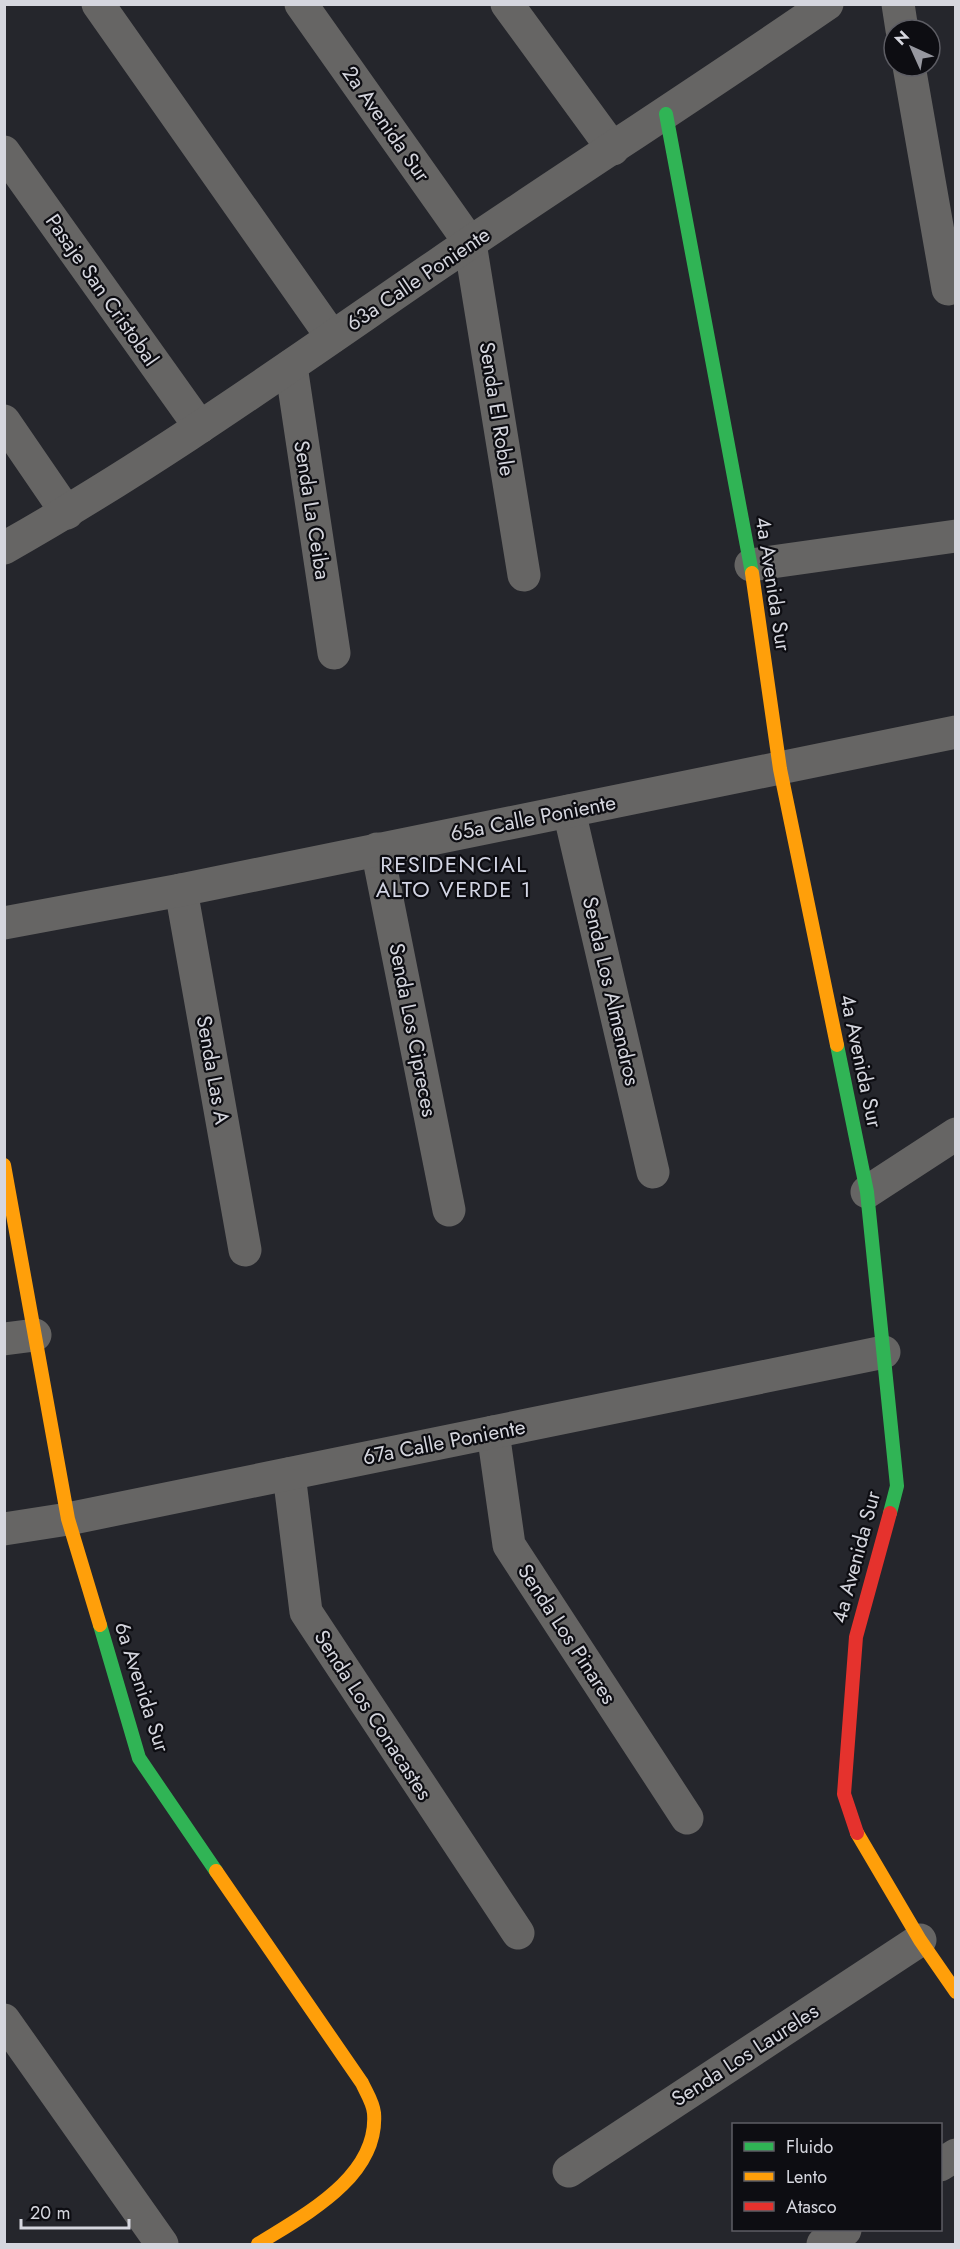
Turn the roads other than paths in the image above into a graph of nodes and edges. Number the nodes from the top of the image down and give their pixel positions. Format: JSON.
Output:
{"nodes":[{"id":1,"x":98,"y":4,"type":"edge"},
{"id":2,"x":301,"y":4,"type":"edge"},
{"id":3,"x":507,"y":4,"type":"edge"},
{"id":4,"x":827,"y":4,"type":"edge"},
{"id":5,"x":911,"y":78,"type":"edge"},
{"id":6,"x":666,"y":114,"type":"junction"},
{"id":7,"x":613,"y":148,"type":"junction"},
{"id":8,"x":4,"y":152,"type":"edge"},
{"id":9,"x":470,"y":243,"type":"junction"},
{"id":10,"x":948,"y":288,"type":"dead end"},
{"id":11,"x":332,"y":337,"type":"junction"},
{"id":12,"x":291,"y":366,"type":"junction"},
{"id":13,"x":4,"y":421,"type":"edge"},
{"id":14,"x":200,"y":427,"type":"junction"},
{"id":15,"x":67,"y":513,"type":"junction"},
{"id":16,"x":956,"y":536,"type":"edge"},
{"id":17,"x":4,"y":548,"type":"edge"},
{"id":18,"x":751,"y":565,"type":"junction"},
{"id":19,"x":524,"y":575,"type":"dead end"},
{"id":20,"x":334,"y":653,"type":"dead end"},
{"id":21,"x":956,"y":732,"type":"edge"},
{"id":22,"x":780,"y":769,"type":"junction"},
{"id":23,"x":570,"y":811,"type":"junction"},
{"id":24,"x":378,"y":849,"type":"junction"},
{"id":25,"x":181,"y":890,"type":"junction"},
{"id":26,"x":4,"y":924,"type":"edge"},
{"id":27,"x":956,"y":1134,"type":"edge"},
{"id":28,"x":4,"y":1165,"type":"edge"},
{"id":29,"x":652,"y":1172,"type":"dead end"},
{"id":30,"x":867,"y":1192,"type":"junction"},
{"id":31,"x":8,"y":1203,"type":"edge"},
{"id":32,"x":448,"y":1210,"type":"dead end"},
{"id":33,"x":245,"y":1250,"type":"dead end"},
{"id":34,"x":20,"y":1337,"type":"edge"},
{"id":35,"x":884,"y":1353,"type":"junction"},
{"id":36,"x":493,"y":1432,"type":"junction"},
{"id":37,"x":289,"y":1474,"type":"junction"},
{"id":38,"x":68,"y":1519,"type":"junction"},
{"id":39,"x":4,"y":1529,"type":"edge"},
{"id":40,"x":687,"y":1818,"type":"dead end"},
{"id":41,"x":518,"y":1933,"type":"dead end"},
{"id":42,"x":921,"y":1940,"type":"junction"},
{"id":43,"x":956,"y":1992,"type":"edge"},
{"id":44,"x":4,"y":2020,"type":"edge"},
{"id":45,"x":956,"y":2155,"type":"edge"},
{"id":46,"x":942,"y":2164,"type":"edge"},
{"id":47,"x":569,"y":2171,"type":"dead end"},
{"id":48,"x":842,"y":2231,"type":"edge"},
{"id":49,"x":263,"y":2243,"type":"edge"},
{"id":50,"x":162,"y":2244,"type":"edge"},
{"id":51,"x":823,"y":2244,"type":"edge"}],
"edges":[{"from":1,"to":11,"type":"street"},
{"from":2,"to":9,"type":"street","name":"2a Avenida Sur"},
{"from":3,"to":7,"type":"street"},
{"from":4,"to":6,"type":"street","name":"63a Calle Poniente"},
{"from":5,"to":10,"type":"street"},
{"from":6,"to":7,"type":"street","name":"63a Calle Poniente"},
{"from":6,"to":18,"type":"street","name":"4a Avenida Sur"},
{"from":7,"to":9,"type":"street","name":"63a Calle Poniente"},
{"from":8,"to":14,"type":"street","name":"Pasaje San Cristobal"},
{"from":9,"to":11,"type":"street","name":"63a Calle Poniente"},
{"from":9,"to":19,"type":"street","name":"Senda El Roble"},
{"from":11,"to":12,"type":"street","name":"63a Calle Poniente"},
{"from":12,"to":14,"type":"street","name":"63a Calle Poniente"},
{"from":12,"to":20,"type":"street","name":"Senda La Ceiba"},
{"from":13,"to":15,"type":"street"},
{"from":14,"to":15,"type":"street","name":"63a Calle Poniente"},
{"from":15,"to":17,"type":"street","name":"63a Calle Poniente"},
{"from":16,"to":18,"type":"street"},
{"from":18,"to":22,"type":"street","name":"4a Avenida Sur"},
{"from":21,"to":22,"type":"street","name":"65a Calle Poniente"},
{"from":22,"to":23,"type":"street","name":"65a Calle Poniente"},
{"from":22,"to":30,"type":"street","name":"4a Avenida Sur"},
{"from":23,"to":24,"type":"street","name":"65a Calle Poniente"},
{"from":23,"to":29,"type":"street","name":"Senda Los Almendros"},
{"from":24,"to":25,"type":"street","name":"65a Calle Poniente"},
{"from":24,"to":32,"type":"street","name":"Senda Los Cipreces"},
{"from":25,"to":26,"type":"street","name":"65a Calle Poniente"},
{"from":25,"to":33,"type":"street","name":"Senda Las A"},
{"from":27,"to":30,"type":"street"},
{"from":28,"to":31,"type":"street","name":"6a Avenida Sur"},
{"from":30,"to":35,"type":"street","name":"4a Avenida Sur"},
{"from":31,"to":34,"type":"street","name":"6a Avenida Sur"},
{"from":34,"to":38,"type":"street","name":"6a Avenida Sur"},
{"from":35,"to":36,"type":"street","name":"67a Calle Poniente"},
{"from":35,"to":42,"type":"street","name":"4a Avenida Sur"},
{"from":36,"to":37,"type":"street","name":"67a Calle Poniente"},
{"from":36,"to":40,"type":"street","name":"Senda Los Pinares"},
{"from":37,"to":38,"type":"street","name":"67a Calle Poniente"},
{"from":37,"to":41,"type":"street","name":"Senda Los Conacastes"},
{"from":38,"to":39,"type":"street","name":"67a Calle Poniente"},
{"from":38,"to":49,"type":"street","name":"6a Avenida Sur"},
{"from":42,"to":43,"type":"street","name":"4a Avenida Sur"},
{"from":42,"to":47,"type":"street","name":"Senda Los Laureles"},
{"from":44,"to":50,"type":"street"},
{"from":45,"to":46,"type":"street"},
{"from":48,"to":51,"type":"street"}]}
